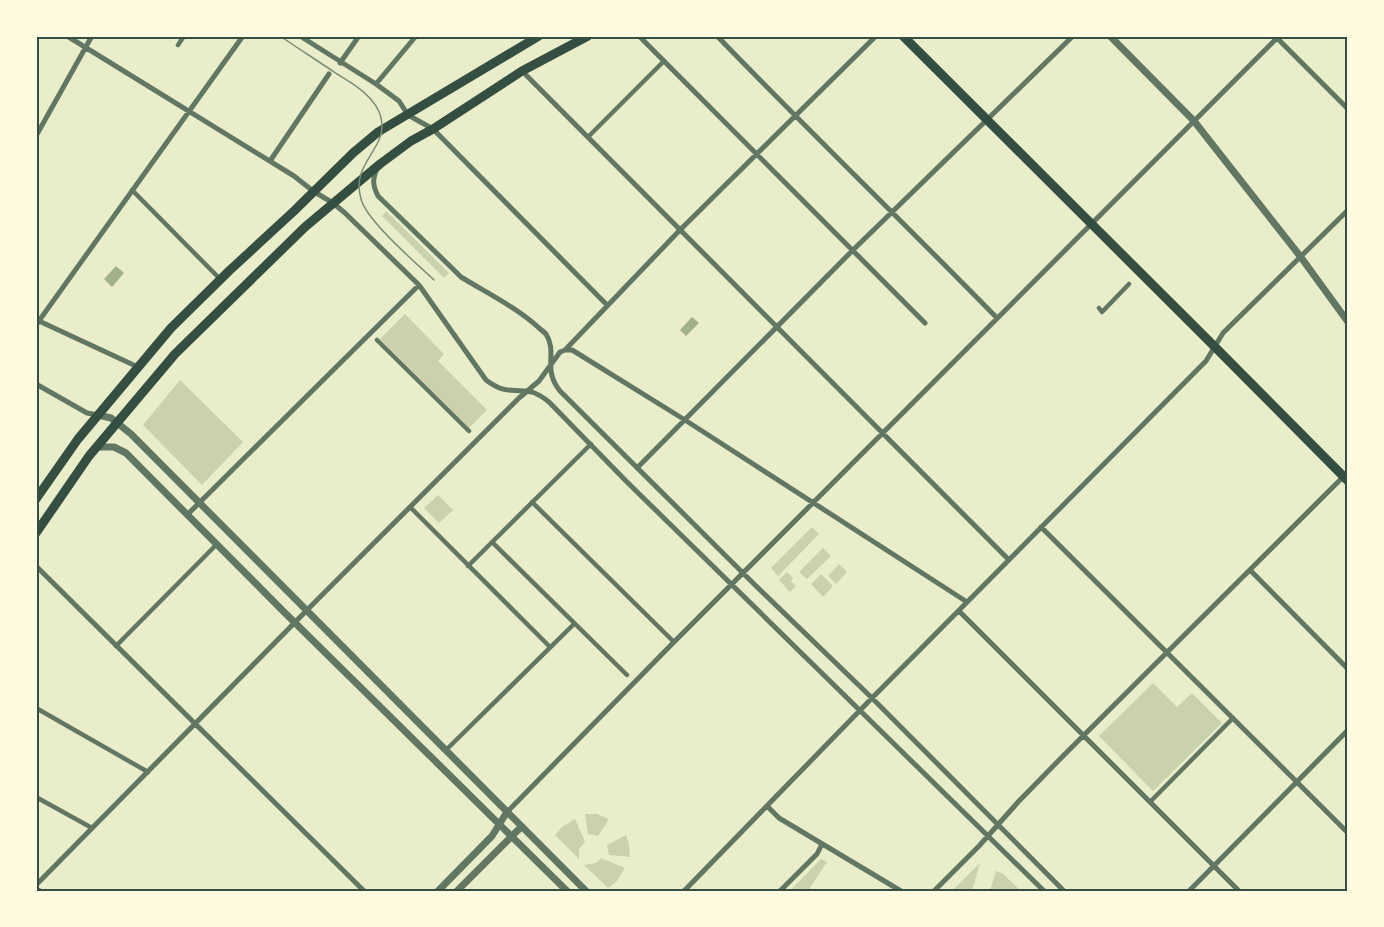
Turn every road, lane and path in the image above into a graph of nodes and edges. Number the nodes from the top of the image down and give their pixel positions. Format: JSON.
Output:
{"nodes":[{"id":1,"x":68,"y":36,"type":"edge"},
{"id":2,"x":93,"y":36,"type":"edge"},
{"id":3,"x":183,"y":36,"type":"edge"},
{"id":4,"x":243,"y":36,"type":"edge"},
{"id":5,"x":301,"y":36,"type":"edge"},
{"id":6,"x":359,"y":36,"type":"edge"},
{"id":7,"x":416,"y":36,"type":"edge"},
{"id":8,"x":539,"y":36,"type":"edge"},
{"id":9,"x":588,"y":36,"type":"edge"},
{"id":10,"x":639,"y":36,"type":"edge"},
{"id":11,"x":717,"y":36,"type":"edge"},
{"id":12,"x":876,"y":36,"type":"edge"},
{"id":13,"x":903,"y":36,"type":"edge"},
{"id":14,"x":1073,"y":36,"type":"edge"},
{"id":15,"x":1110,"y":36,"type":"edge"},
{"id":16,"x":1277,"y":37,"type":"edge"},
{"id":17,"x":178,"y":45,"type":"dead end"},
{"id":18,"x":86,"y":48,"type":"junction"},
{"id":19,"x":664,"y":61,"type":"junction"},
{"id":20,"x":340,"y":63,"type":"junction"},
{"id":21,"x":522,"y":70,"type":"junction"},
{"id":22,"x":329,"y":74,"type":"dead end"},
{"id":23,"x":376,"y":84,"type":"junction"},
{"id":24,"x":1348,"y":109,"type":"edge"},
{"id":25,"x":189,"y":112,"type":"junction"},
{"id":26,"x":408,"y":115,"type":"junction"},
{"id":27,"x":795,"y":116,"type":"junction"},
{"id":28,"x":987,"y":120,"type":"junction"},
{"id":29,"x":1194,"y":121,"type":"junction"},
{"id":30,"x":433,"y":129,"type":"junction"},
{"id":31,"x":36,"y":136,"type":"edge"},
{"id":32,"x":588,"y":137,"type":"junction"},
{"id":33,"x":756,"y":154,"type":"junction"},
{"id":34,"x":270,"y":161,"type":"junction"},
{"id":35,"x":380,"y":164,"type":"junction"},
{"id":36,"x":132,"y":190,"type":"junction"},
{"id":37,"x":313,"y":191,"type":"junction"},
{"id":38,"x":333,"y":203,"type":"junction"},
{"id":39,"x":1348,"y":210,"type":"edge"},
{"id":40,"x":893,"y":212,"type":"junction"},
{"id":41,"x":1091,"y":224,"type":"junction"},
{"id":42,"x":680,"y":230,"type":"junction"},
{"id":43,"x":852,"y":251,"type":"junction"},
{"id":44,"x":1300,"y":256,"type":"junction"},
{"id":45,"x":220,"y":279,"type":"junction"},
{"id":46,"x":1129,"y":284,"type":"dead end"},
{"id":47,"x":418,"y":285,"type":"junction"},
{"id":48,"x":607,"y":304,"type":"junction"},
{"id":49,"x":1099,"y":308,"type":"dead end"},
{"id":50,"x":997,"y":318,"type":"junction"},
{"id":51,"x":1348,"y":322,"type":"edge"},
{"id":52,"x":37,"y":323,"type":"edge"},
{"id":53,"x":925,"y":323,"type":"dead end"},
{"id":54,"x":776,"y":327,"type":"junction"},
{"id":55,"x":376,"y":340,"type":"dead end"},
{"id":56,"x":1215,"y":346,"type":"junction"},
{"id":57,"x":565,"y":350,"type":"junction"},
{"id":58,"x":549,"y":366,"type":"junction"},
{"id":59,"x":138,"y":367,"type":"junction"},
{"id":60,"x":36,"y":384,"type":"edge"},
{"id":61,"x":526,"y":392,"type":"junction"},
{"id":62,"x":98,"y":414,"type":"junction"},
{"id":63,"x":685,"y":420,"type":"junction"},
{"id":64,"x":117,"y":422,"type":"junction"},
{"id":65,"x":469,"y":431,"type":"dead end"},
{"id":66,"x":883,"y":433,"type":"junction"},
{"id":67,"x":591,"y":444,"type":"junction"},
{"id":68,"x":96,"y":447,"type":"junction"},
{"id":69,"x":637,"y":468,"type":"junction"},
{"id":70,"x":1347,"y":476,"type":"edge"},
{"id":71,"x":36,"y":499,"type":"edge"},
{"id":72,"x":532,"y":502,"type":"junction"},
{"id":73,"x":814,"y":502,"type":"junction"},
{"id":74,"x":199,"y":503,"type":"junction"},
{"id":75,"x":410,"y":507,"type":"junction"},
{"id":76,"x":188,"y":514,"type":"junction"},
{"id":77,"x":1041,"y":527,"type":"junction"},
{"id":78,"x":36,"y":533,"type":"edge"},
{"id":79,"x":492,"y":542,"type":"junction"},
{"id":80,"x":217,"y":544,"type":"junction"},
{"id":81,"x":1009,"y":560,"type":"junction"},
{"id":82,"x":36,"y":566,"type":"edge"},
{"id":83,"x":468,"y":566,"type":"junction"},
{"id":84,"x":1250,"y":570,"type":"junction"},
{"id":85,"x":743,"y":573,"type":"junction"},
{"id":86,"x":733,"y":584,"type":"junction"},
{"id":87,"x":968,"y":602,"type":"junction"},
{"id":88,"x":307,"y":611,"type":"junction"},
{"id":89,"x":959,"y":611,"type":"junction"},
{"id":90,"x":295,"y":623,"type":"junction"},
{"id":91,"x":574,"y":624,"type":"junction"},
{"id":92,"x":674,"y":642,"type":"junction"},
{"id":93,"x":116,"y":646,"type":"junction"},
{"id":94,"x":550,"y":647,"type":"junction"},
{"id":95,"x":1167,"y":653,"type":"junction"},
{"id":96,"x":1348,"y":669,"type":"edge"},
{"id":97,"x":627,"y":675,"type":"dead end"},
{"id":98,"x":872,"y":698,"type":"junction"},
{"id":99,"x":36,"y":708,"type":"edge"},
{"id":100,"x":861,"y":710,"type":"junction"},
{"id":101,"x":1233,"y":718,"type":"junction"},
{"id":102,"x":195,"y":724,"type":"junction"},
{"id":103,"x":1348,"y":730,"type":"edge"},
{"id":104,"x":1084,"y":736,"type":"junction"},
{"id":105,"x":446,"y":750,"type":"junction"},
{"id":106,"x":148,"y":772,"type":"junction"},
{"id":107,"x":1297,"y":781,"type":"junction"},
{"id":108,"x":36,"y":797,"type":"edge"},
{"id":109,"x":1150,"y":802,"type":"junction"},
{"id":110,"x":767,"y":806,"type":"junction"},
{"id":111,"x":507,"y":812,"type":"junction"},
{"id":112,"x":499,"y":825,"type":"junction"},
{"id":113,"x":997,"y":825,"type":"junction"},
{"id":114,"x":521,"y":827,"type":"junction"},
{"id":115,"x":92,"y":828,"type":"junction"},
{"id":116,"x":1348,"y":833,"type":"edge"},
{"id":117,"x":512,"y":836,"type":"junction"},
{"id":118,"x":988,"y":836,"type":"junction"},
{"id":119,"x":822,"y":844,"type":"junction"},
{"id":120,"x":1214,"y":866,"type":"junction"},
{"id":121,"x":37,"y":888,"type":"edge"},
{"id":122,"x":899,"y":890,"type":"edge"},
{"id":123,"x":364,"y":891,"type":"edge"},
{"id":124,"x":438,"y":891,"type":"edge"},
{"id":125,"x":457,"y":891,"type":"edge"},
{"id":126,"x":567,"y":891,"type":"edge"},
{"id":127,"x":586,"y":891,"type":"edge"},
{"id":128,"x":684,"y":891,"type":"edge"},
{"id":129,"x":780,"y":891,"type":"edge"},
{"id":130,"x":934,"y":891,"type":"edge"},
{"id":131,"x":1044,"y":891,"type":"edge"},
{"id":132,"x":1064,"y":891,"type":"edge"},
{"id":133,"x":1189,"y":891,"type":"edge"},
{"id":134,"x":1239,"y":891,"type":"edge"}],
"edges":[{"from":1,"to":18,"type":"street"},
{"from":2,"to":18,"type":"street"},
{"from":3,"to":17,"type":"street"},
{"from":4,"to":25,"type":"street"},
{"from":5,"to":20,"type":"street"},
{"from":6,"to":20,"type":"street"},
{"from":7,"to":23,"type":"street"},
{"from":8,"to":26,"type":"main road"},
{"from":9,"to":21,"type":"main road"},
{"from":10,"to":19,"type":"street"},
{"from":11,"to":27,"type":"street"},
{"from":12,"to":27,"type":"street"},
{"from":13,"to":28,"type":"main road"},
{"from":14,"to":28,"type":"street"},
{"from":15,"to":29,"type":"street"},
{"from":16,"to":24,"type":"street"},
{"from":16,"to":29,"type":"street"},
{"from":18,"to":25,"type":"street"},
{"from":18,"to":31,"type":"street"},
{"from":19,"to":32,"type":"street"},
{"from":19,"to":33,"type":"street"},
{"from":20,"to":23,"type":"street"},
{"from":21,"to":30,"type":"main road"},
{"from":21,"to":32,"type":"street"},
{"from":22,"to":34,"type":"street"},
{"from":23,"to":26,"type":"street"},
{"from":25,"to":34,"type":"street"},
{"from":25,"to":36,"type":"street"},
{"from":26,"to":30,"type":"street"},
{"from":26,"to":37,"type":"main road"},
{"from":27,"to":33,"type":"street"},
{"from":27,"to":40,"type":"street"},
{"from":28,"to":40,"type":"street"},
{"from":28,"to":41,"type":"main road"},
{"from":29,"to":41,"type":"street"},
{"from":29,"to":44,"type":"street"},
{"from":30,"to":35,"type":"main road"},
{"from":30,"to":48,"type":"street"},
{"from":32,"to":42,"type":"street"},
{"from":33,"to":42,"type":"street"},
{"from":33,"to":43,"type":"street"},
{"from":34,"to":37,"type":"street"},
{"from":35,"to":38,"type":"main road"},
{"from":35,"to":58,"type":"street"},
{"from":36,"to":45,"type":"street"},
{"from":36,"to":52,"type":"street"},
{"from":37,"to":38,"type":"street"},
{"from":37,"to":45,"type":"main road"},
{"from":38,"to":47,"type":"street"},
{"from":38,"to":64,"type":"main road"},
{"from":39,"to":44,"type":"street"},
{"from":40,"to":43,"type":"street"},
{"from":40,"to":50,"type":"street"},
{"from":41,"to":50,"type":"street"},
{"from":41,"to":56,"type":"main road"},
{"from":42,"to":48,"type":"street"},
{"from":42,"to":54,"type":"street"},
{"from":43,"to":53,"type":"street"},
{"from":43,"to":54,"type":"street"},
{"from":44,"to":51,"type":"street"},
{"from":44,"to":56,"type":"street"},
{"from":45,"to":59,"type":"main road"},
{"from":46,"to":49,"type":"street"},
{"from":47,"to":61,"type":"street"},
{"from":47,"to":74,"type":"street"},
{"from":48,"to":57,"type":"street"},
{"from":50,"to":66,"type":"street"},
{"from":52,"to":59,"type":"street"},
{"from":54,"to":63,"type":"street"},
{"from":54,"to":66,"type":"street"},
{"from":55,"to":65,"type":"street"},
{"from":56,"to":70,"type":"main road"},
{"from":56,"to":77,"type":"street"},
{"from":57,"to":58,"type":"street"},
{"from":57,"to":63,"type":"street"},
{"from":58,"to":61,"type":"street"},
{"from":58,"to":69,"type":"street"},
{"from":59,"to":62,"type":"main road"},
{"from":60,"to":62,"type":"street"},
{"from":61,"to":67,"type":"street"},
{"from":61,"to":75,"type":"street"},
{"from":62,"to":64,"type":"street"},
{"from":62,"to":71,"type":"main road"},
{"from":63,"to":69,"type":"street"},
{"from":63,"to":73,"type":"street"},
{"from":64,"to":68,"type":"main road"},
{"from":64,"to":74,"type":"street"},
{"from":66,"to":73,"type":"street"},
{"from":66,"to":81,"type":"street"},
{"from":67,"to":72,"type":"street"},
{"from":67,"to":86,"type":"street"},
{"from":68,"to":76,"type":"street"},
{"from":68,"to":78,"type":"main road"},
{"from":69,"to":85,"type":"street"},
{"from":70,"to":84,"type":"street"},
{"from":72,"to":79,"type":"street"},
{"from":72,"to":92,"type":"street"},
{"from":73,"to":85,"type":"street"},
{"from":73,"to":87,"type":"street"},
{"from":74,"to":76,"type":"street"},
{"from":74,"to":88,"type":"street"},
{"from":75,"to":83,"type":"street"},
{"from":75,"to":88,"type":"street"},
{"from":76,"to":80,"type":"street"},
{"from":77,"to":81,"type":"street"},
{"from":77,"to":95,"type":"street"},
{"from":79,"to":83,"type":"street"},
{"from":79,"to":91,"type":"street"},
{"from":80,"to":90,"type":"street"},
{"from":80,"to":93,"type":"street"},
{"from":81,"to":87,"type":"street"},
{"from":82,"to":93,"type":"street"},
{"from":83,"to":94,"type":"street"},
{"from":84,"to":95,"type":"street"},
{"from":84,"to":96,"type":"street"},
{"from":85,"to":86,"type":"street"},
{"from":85,"to":98,"type":"street"},
{"from":86,"to":92,"type":"street"},
{"from":86,"to":100,"type":"street"},
{"from":87,"to":89,"type":"street"},
{"from":88,"to":90,"type":"street"},
{"from":88,"to":105,"type":"street"},
{"from":89,"to":98,"type":"street"},
{"from":89,"to":104,"type":"street"},
{"from":90,"to":102,"type":"street"},
{"from":90,"to":112,"type":"street"},
{"from":91,"to":94,"type":"street"},
{"from":91,"to":97,"type":"street"},
{"from":92,"to":111,"type":"street"},
{"from":93,"to":102,"type":"street"},
{"from":94,"to":105,"type":"street"},
{"from":95,"to":101,"type":"street"},
{"from":95,"to":104,"type":"street"},
{"from":98,"to":100,"type":"street"},
{"from":98,"to":113,"type":"street"},
{"from":99,"to":106,"type":"street"},
{"from":100,"to":110,"type":"street"},
{"from":100,"to":118,"type":"street"},
{"from":101,"to":107,"type":"street"},
{"from":101,"to":109,"type":"street"},
{"from":102,"to":106,"type":"street"},
{"from":102,"to":123,"type":"street"},
{"from":103,"to":107,"type":"street"},
{"from":104,"to":109,"type":"street"},
{"from":104,"to":113,"type":"street"},
{"from":105,"to":111,"type":"street"},
{"from":106,"to":115,"type":"street"},
{"from":107,"to":116,"type":"street"},
{"from":107,"to":120,"type":"street"},
{"from":108,"to":115,"type":"street"},
{"from":109,"to":120,"type":"street"},
{"from":110,"to":119,"type":"street"},
{"from":110,"to":128,"type":"street"},
{"from":111,"to":112,"type":"street"},
{"from":111,"to":114,"type":"street"},
{"from":112,"to":117,"type":"street"},
{"from":112,"to":124,"type":"street"},
{"from":113,"to":118,"type":"street"},
{"from":113,"to":132,"type":"street"},
{"from":114,"to":117,"type":"street"},
{"from":114,"to":127,"type":"street"},
{"from":115,"to":121,"type":"street"},
{"from":117,"to":125,"type":"street"},
{"from":117,"to":126,"type":"street"},
{"from":118,"to":130,"type":"street"},
{"from":118,"to":131,"type":"street"},
{"from":119,"to":122,"type":"street"},
{"from":119,"to":129,"type":"street"},
{"from":120,"to":133,"type":"street"},
{"from":120,"to":134,"type":"street"}]}
